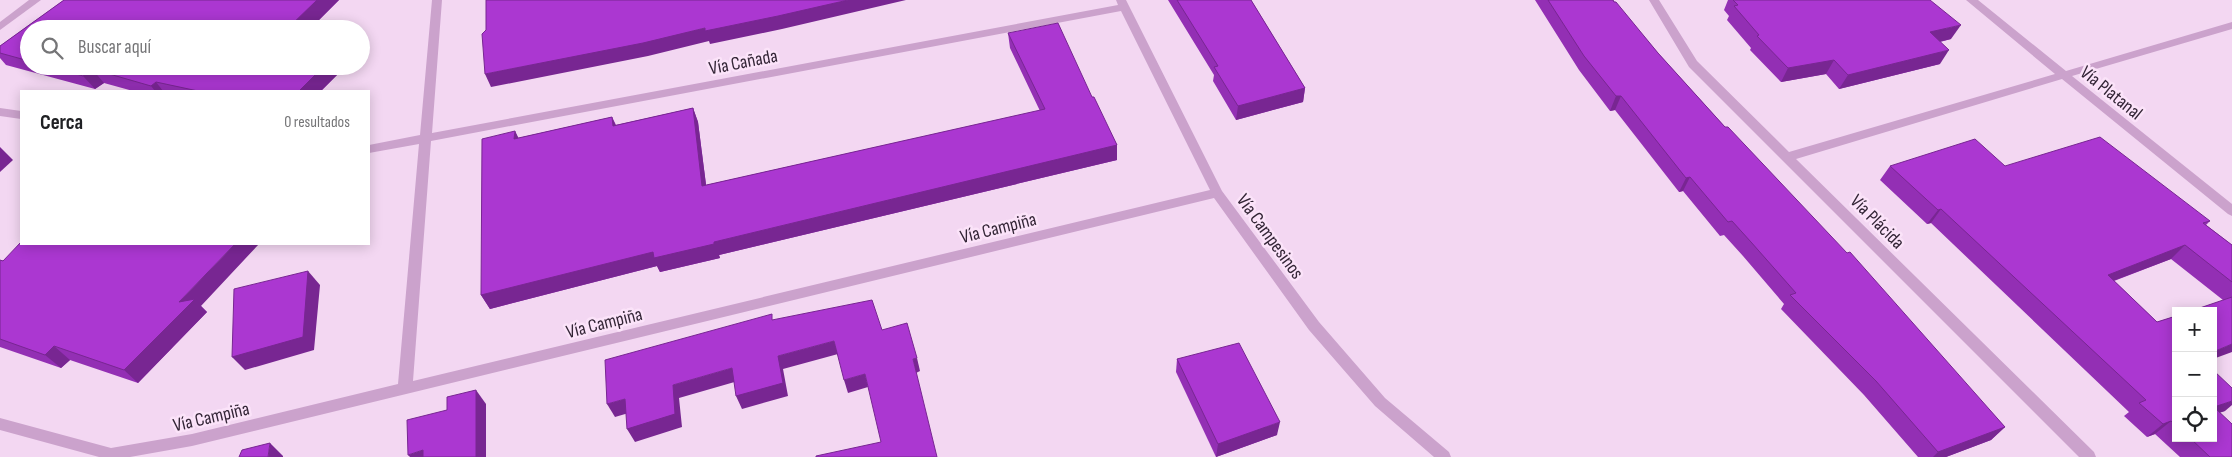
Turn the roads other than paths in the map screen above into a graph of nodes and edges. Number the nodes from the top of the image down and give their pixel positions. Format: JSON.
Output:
{"nodes":[{"id":1,"x":36,"y":0,"type":"edge"},
{"id":2,"x":437,"y":0,"type":"edge"},
{"id":3,"x":1654,"y":0,"type":"edge"},
{"id":4,"x":1970,"y":0,"type":"edge"},
{"id":5,"x":1122,"y":3,"type":"edge"},
{"id":6,"x":2232,"y":25,"type":"edge"},
{"id":7,"x":0,"y":27,"type":"edge"},
{"id":8,"x":2062,"y":75,"type":"junction"},
{"id":9,"x":0,"y":112,"type":"edge"},
{"id":10,"x":20,"y":116,"type":"edge"},
{"id":11,"x":426,"y":138,"type":"junction"},
{"id":12,"x":370,"y":149,"type":"edge"},
{"id":13,"x":1787,"y":157,"type":"junction"},
{"id":14,"x":1217,"y":194,"type":"junction"},
{"id":15,"x":2232,"y":211,"type":"edge"},
{"id":16,"x":405,"y":389,"type":"junction"},
{"id":17,"x":0,"y":424,"type":"edge"},
{"id":18,"x":1444,"y":457,"type":"edge"},
{"id":19,"x":2089,"y":457,"type":"edge"}],
"edges":[{"from":1,"to":7,"type":"street"},
{"from":2,"to":11,"type":"street"},
{"from":3,"to":13,"type":"street","name":"Vía Plácida"},
{"from":4,"to":8,"type":"street","name":"Vía Platanal"},
{"from":5,"to":11,"type":"street","name":"Vía Cañada"},
{"from":5,"to":14,"type":"street","name":"Vía Campesinos"},
{"from":6,"to":8,"type":"street"},
{"from":8,"to":13,"type":"street"},
{"from":8,"to":15,"type":"street","name":"Vía Platanal"},
{"from":9,"to":10,"type":"street"},
{"from":11,"to":12,"type":"street","name":"Vía Cañada"},
{"from":11,"to":16,"type":"street"},
{"from":13,"to":19,"type":"street","name":"Vía Plácida"},
{"from":14,"to":16,"type":"street","name":"Vía Campiña"},
{"from":14,"to":18,"type":"street","name":"Vía Campesinos"},
{"from":16,"to":17,"type":"street","name":"Vía Campiña"}]}
